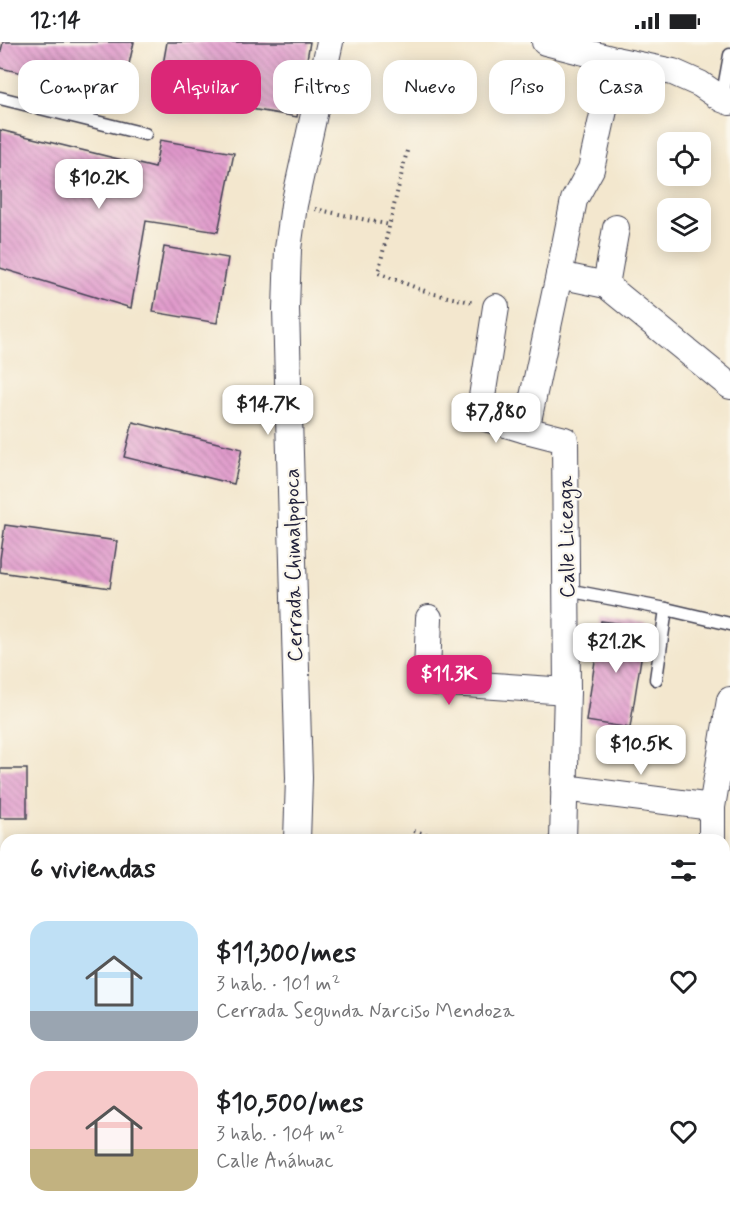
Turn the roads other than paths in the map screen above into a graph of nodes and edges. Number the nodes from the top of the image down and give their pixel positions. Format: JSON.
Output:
{"nodes":[{"id":1,"x":330,"y":42,"type":"edge"},
{"id":2,"x":545,"y":42,"type":"edge"},
{"id":3,"x":730,"y":54,"type":"edge"},
{"id":4,"x":615,"y":60,"type":"edge"},
{"id":5,"x":665,"y":70,"type":"edge"},
{"id":6,"x":0,"y":98,"type":"edge"},
{"id":7,"x":726,"y":100,"type":"edge"},
{"id":8,"x":603,"y":114,"type":"edge"},
{"id":9,"x":145,"y":134,"type":"dead end"},
{"id":10,"x":616,"y":228,"type":"dead end"},
{"id":11,"x":560,"y":275,"type":"junction"},
{"id":12,"x":606,"y":285,"type":"junction"},
{"id":13,"x":496,"y":307,"type":"road end"},
{"id":14,"x":730,"y":386,"type":"edge"},
{"id":15,"x":526,"y":430,"type":"junction"},
{"id":16,"x":567,"y":591,"type":"junction"},
{"id":17,"x":666,"y":609,"type":"junction"},
{"id":18,"x":429,"y":618,"type":"dead end"},
{"id":19,"x":730,"y":624,"type":"edge"},
{"id":20,"x":656,"y":679,"type":"dead end"},
{"id":21,"x":567,"y":691,"type":"junction"},
{"id":22,"x":730,"y":700,"type":"edge"},
{"id":23,"x":564,"y":788,"type":"junction"},
{"id":24,"x":712,"y":807,"type":"junction"},
{"id":25,"x":297,"y":834,"type":"edge"},
{"id":26,"x":563,"y":834,"type":"edge"},
{"id":27,"x":712,"y":834,"type":"edge"}],
"edges":[{"from":1,"to":25,"type":"street","name":"Cerrada Chimalpopoca"},
{"from":2,"to":4,"type":"street"},
{"from":3,"to":7,"type":"lane"},
{"from":5,"to":7,"type":"street"},
{"from":6,"to":9,"type":"lane"},
{"from":8,"to":11,"type":"street"},
{"from":10,"to":12,"type":"street"},
{"from":11,"to":12,"type":"street"},
{"from":11,"to":15,"type":"street"},
{"from":12,"to":14,"type":"street"},
{"from":13,"to":15,"type":"street"},
{"from":15,"to":16,"type":"street","name":"Calle Liceaga"},
{"from":16,"to":17,"type":"lane"},
{"from":16,"to":21,"type":"street","name":"Calle Liceaga"},
{"from":17,"to":19,"type":"lane"},
{"from":17,"to":20,"type":"lane"},
{"from":18,"to":21,"type":"street"},
{"from":21,"to":23,"type":"street","name":"Calle Liceaga"},
{"from":22,"to":24,"type":"street"},
{"from":23,"to":24,"type":"street"},
{"from":23,"to":26,"type":"street","name":"Calle Liceaga"},
{"from":24,"to":27,"type":"street"}]}
